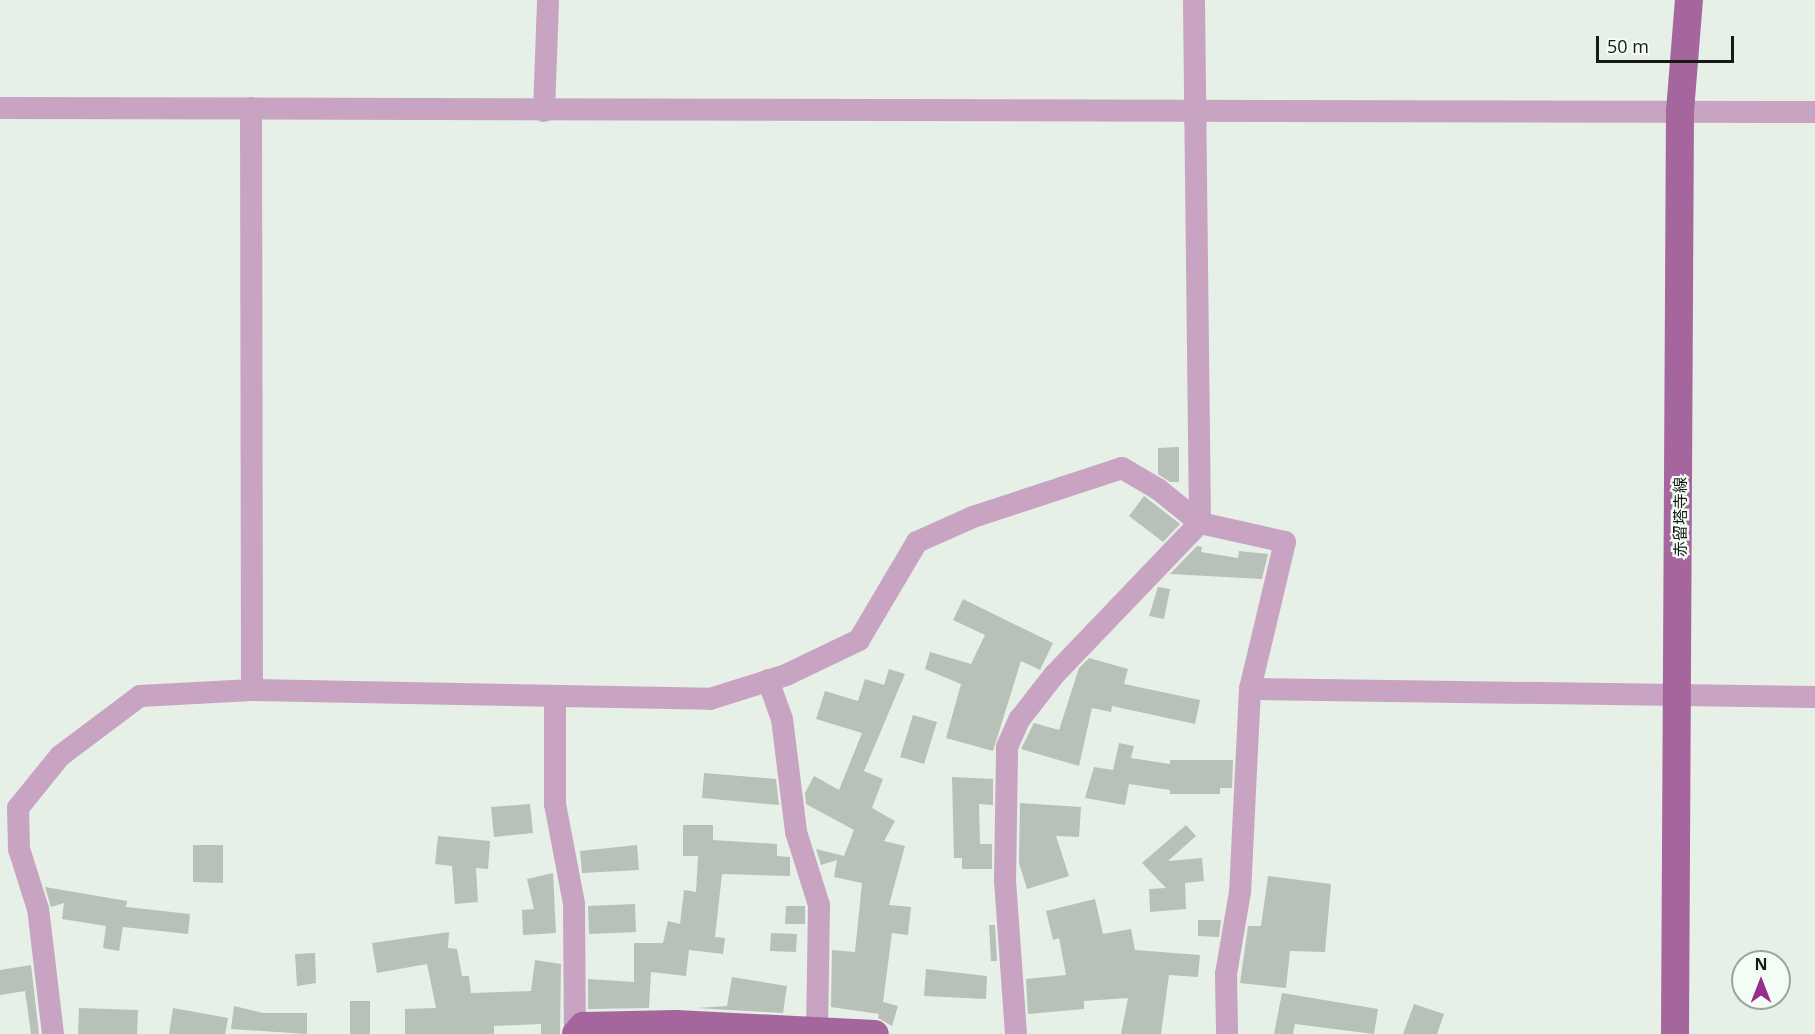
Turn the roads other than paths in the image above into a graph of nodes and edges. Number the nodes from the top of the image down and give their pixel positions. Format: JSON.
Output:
{"nodes":[{"id":1,"x":549,"y":0,"type":"edge"},
{"id":2,"x":1194,"y":0,"type":"edge"},
{"id":3,"x":1689,"y":0,"type":"edge"},
{"id":4,"x":0,"y":108,"type":"edge"},
{"id":5,"x":251,"y":108,"type":"junction"},
{"id":6,"x":1194,"y":108,"type":"junction"},
{"id":7,"x":544,"y":111,"type":"junction"},
{"id":8,"x":1680,"y":111,"type":"junction"},
{"id":9,"x":1815,"y":112,"type":"edge"},
{"id":10,"x":1200,"y":523,"type":"junction"},
{"id":11,"x":768,"y":680,"type":"junction"},
{"id":12,"x":1250,"y":689,"type":"junction"},
{"id":13,"x":252,"y":690,"type":"junction"},
{"id":14,"x":555,"y":696,"type":"junction"},
{"id":15,"x":1815,"y":697,"type":"edge"},
{"id":16,"x":1680,"y":698,"type":"junction"},
{"id":17,"x":817,"y":1031,"type":"edge"},
{"id":18,"x":53,"y":1034,"type":"edge"},
{"id":19,"x":576,"y":1034,"type":"edge"},
{"id":20,"x":875,"y":1034,"type":"edge"},
{"id":21,"x":1016,"y":1034,"type":"edge"},
{"id":22,"x":1227,"y":1034,"type":"edge"},
{"id":23,"x":1675,"y":1034,"type":"edge"}],
"edges":[{"from":1,"to":7,"type":"street"},
{"from":2,"to":6,"type":"street"},
{"from":3,"to":8,"type":"main road","name":"赤留塔寺線"},
{"from":4,"to":5,"type":"street"},
{"from":5,"to":7,"type":"street"},
{"from":5,"to":13,"type":"street"},
{"from":6,"to":7,"type":"street"},
{"from":6,"to":8,"type":"street"},
{"from":6,"to":10,"type":"street"},
{"from":8,"to":9,"type":"street"},
{"from":8,"to":16,"type":"main road","name":"赤留塔寺線"},
{"from":10,"to":11,"type":"street"},
{"from":10,"to":12,"type":"street"},
{"from":10,"to":21,"type":"street"},
{"from":11,"to":14,"type":"street"},
{"from":11,"to":17,"type":"street"},
{"from":12,"to":16,"type":"street"},
{"from":12,"to":22,"type":"street"},
{"from":13,"to":14,"type":"street"},
{"from":13,"to":18,"type":"street"},
{"from":14,"to":19,"type":"street"},
{"from":15,"to":16,"type":"street"},
{"from":16,"to":23,"type":"main road","name":"赤留塔寺線"},
{"from":17,"to":19,"type":"main road"},
{"from":17,"to":20,"type":"main road"}]}
